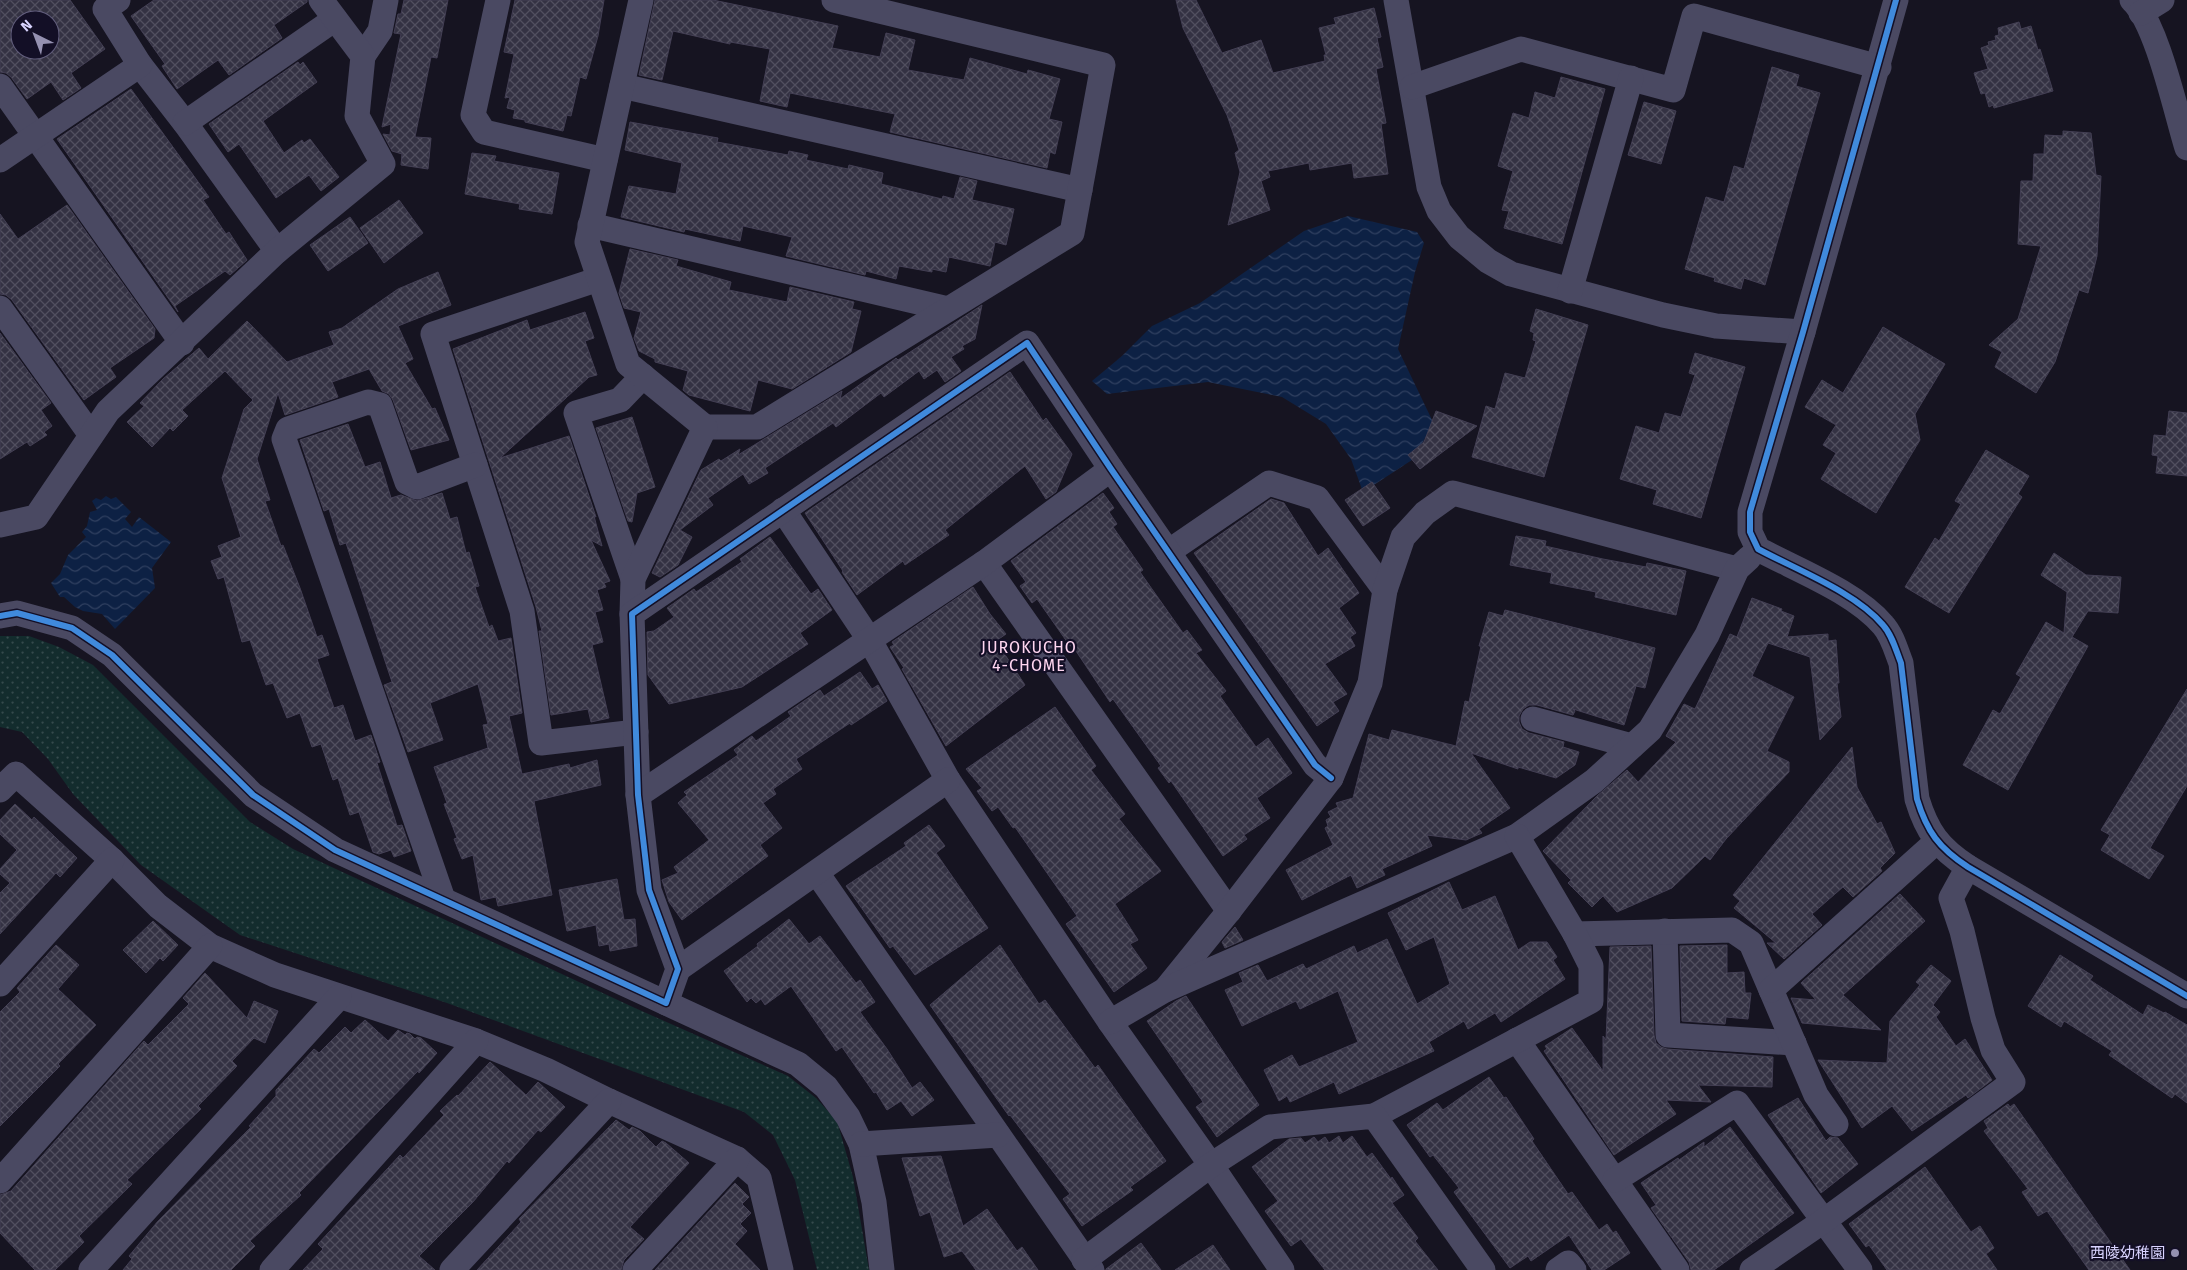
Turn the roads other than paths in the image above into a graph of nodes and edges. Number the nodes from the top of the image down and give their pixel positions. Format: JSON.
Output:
{"nodes":[{"id":1,"x":386,"y":0,"type":"edge"},
{"id":2,"x":498,"y":0,"type":"edge"},
{"id":3,"x":641,"y":0,"type":"edge"},
{"id":4,"x":834,"y":0,"type":"edge"},
{"id":5,"x":1396,"y":0,"type":"edge"},
{"id":6,"x":1896,"y":0,"type":"edge"},
{"id":7,"x":2162,"y":0,"type":"edge"},
{"id":8,"x":107,"y":3,"type":"edge"},
{"id":9,"x":2136,"y":7,"type":"edge"},
{"id":10,"x":328,"y":10,"type":"edge"},
{"id":11,"x":363,"y":56,"type":"junction"},
{"id":12,"x":140,"y":65,"type":"junction"},
{"id":13,"x":1878,"y":67,"type":"junction"},
{"id":14,"x":1631,"y":78,"type":"junction"},
{"id":15,"x":0,"y":86,"type":"edge"},
{"id":16,"x":622,"y":86,"type":"junction"},
{"id":17,"x":1412,"y":87,"type":"junction"},
{"id":18,"x":185,"y":123,"type":"junction"},
{"id":19,"x":34,"y":136,"type":"junction"},
{"id":20,"x":2187,"y":148,"type":"edge"},
{"id":21,"x":0,"y":160,"type":"edge"},
{"id":22,"x":605,"y":160,"type":"junction"},
{"id":23,"x":1080,"y":190,"type":"junction"},
{"id":24,"x":590,"y":225,"type":"junction"},
{"id":25,"x":277,"y":251,"type":"junction"},
{"id":26,"x":599,"y":279,"type":"junction"},
{"id":27,"x":1570,"y":291,"type":"junction"},
{"id":28,"x":0,"y":308,"type":"edge"},
{"id":29,"x":948,"y":309,"type":"junction"},
{"id":30,"x":1803,"y":332,"type":"junction"},
{"id":31,"x":182,"y":343,"type":"junction"},
{"id":32,"x":643,"y":376,"type":"junction"},
{"id":33,"x":704,"y":427,"type":"junction"},
{"id":34,"x":91,"y":435,"type":"junction"},
{"id":35,"x":475,"y":465,"type":"junction"},
{"id":36,"x":1111,"y":470,"type":"junction"},
{"id":37,"x":783,"y":510,"type":"junction"},
{"id":38,"x":0,"y":525,"type":"edge"},
{"id":39,"x":1758,"y":549,"type":"junction"},
{"id":40,"x":1168,"y":552,"type":"junction"},
{"id":41,"x":984,"y":563,"type":"junction"},
{"id":42,"x":1737,"y":568,"type":"junction"},
{"id":43,"x":633,"y":579,"type":"junction"},
{"id":44,"x":1385,"y":590,"type":"junction"},
{"id":45,"x":632,"y":614,"type":"junction"},
{"id":46,"x":0,"y":616,"type":"edge"},
{"id":47,"x":869,"y":639,"type":"junction"},
{"id":48,"x":1534,"y":719,"type":"dead end"},
{"id":49,"x":636,"y":732,"type":"junction"},
{"id":50,"x":1632,"y":746,"type":"junction"},
{"id":51,"x":1331,"y":778,"type":"junction"},
{"id":52,"x":5,"y":779,"type":"edge"},
{"id":53,"x":948,"y":780,"type":"junction"},
{"id":54,"x":638,"y":795,"type":"junction"},
{"id":55,"x":1517,"y":836,"type":"junction"},
{"id":56,"x":1936,"y":842,"type":"junction"},
{"id":57,"x":112,"y":860,"type":"junction"},
{"id":58,"x":1968,"y":867,"type":"junction"},
{"id":59,"x":817,"y":873,"type":"junction"},
{"id":60,"x":443,"y":899,"type":"junction"},
{"id":61,"x":1229,"y":911,"type":"junction"},
{"id":62,"x":1665,"y":931,"type":"junction"},
{"id":63,"x":1575,"y":934,"type":"junction"},
{"id":64,"x":210,"y":946,"type":"junction"},
{"id":65,"x":678,"y":969,"type":"junction"},
{"id":66,"x":0,"y":984,"type":"edge"},
{"id":67,"x":1165,"y":990,"type":"junction"},
{"id":68,"x":1771,"y":990,"type":"junction"},
{"id":69,"x":2187,"y":996,"type":"edge"},
{"id":70,"x":339,"y":997,"type":"junction"},
{"id":71,"x":666,"y":1003,"type":"junction"},
{"id":72,"x":1110,"y":1022,"type":"junction"},
{"id":73,"x":1517,"y":1040,"type":"junction"},
{"id":74,"x":476,"y":1041,"type":"junction"},
{"id":75,"x":1794,"y":1043,"type":"junction"},
{"id":76,"x":610,"y":1101,"type":"junction"},
{"id":77,"x":1374,"y":1116,"type":"junction"},
{"id":78,"x":1836,"y":1124,"type":"dead end"},
{"id":79,"x":998,"y":1135,"type":"junction"},
{"id":80,"x":861,"y":1144,"type":"junction"},
{"id":81,"x":737,"y":1159,"type":"junction"},
{"id":82,"x":1211,"y":1165,"type":"junction"},
{"id":83,"x":0,"y":1180,"type":"edge"},
{"id":84,"x":1615,"y":1180,"type":"junction"},
{"id":85,"x":1825,"y":1220,"type":"junction"},
{"id":86,"x":1088,"y":1265,"type":"edge"},
{"id":87,"x":91,"y":1270,"type":"edge"},
{"id":88,"x":272,"y":1270,"type":"edge"},
{"id":89,"x":452,"y":1270,"type":"edge"},
{"id":90,"x":635,"y":1270,"type":"edge"},
{"id":91,"x":781,"y":1270,"type":"edge"},
{"id":92,"x":882,"y":1270,"type":"edge"},
{"id":93,"x":1282,"y":1270,"type":"edge"},
{"id":94,"x":1483,"y":1270,"type":"edge"},
{"id":95,"x":1558,"y":1270,"type":"edge"},
{"id":96,"x":1574,"y":1270,"type":"edge"},
{"id":97,"x":1677,"y":1270,"type":"edge"},
{"id":98,"x":1752,"y":1270,"type":"edge"},
{"id":99,"x":1860,"y":1270,"type":"edge"}],
"edges":[{"from":1,"to":11,"type":"street"},
{"from":2,"to":22,"type":"street"},
{"from":3,"to":16,"type":"street"},
{"from":4,"to":23,"type":"street"},
{"from":5,"to":17,"type":"street"},
{"from":6,"to":13,"type":"street"},
{"from":7,"to":9,"type":"street"},
{"from":8,"to":12,"type":"street"},
{"from":9,"to":20,"type":"street"},
{"from":10,"to":11,"type":"street"},
{"from":10,"to":18,"type":"street"},
{"from":11,"to":25,"type":"street"},
{"from":12,"to":18,"type":"street"},
{"from":12,"to":19,"type":"street"},
{"from":13,"to":14,"type":"street"},
{"from":13,"to":30,"type":"street"},
{"from":14,"to":17,"type":"street"},
{"from":14,"to":27,"type":"street"},
{"from":15,"to":19,"type":"street"},
{"from":16,"to":22,"type":"street"},
{"from":16,"to":23,"type":"street"},
{"from":17,"to":27,"type":"street"},
{"from":18,"to":25,"type":"street"},
{"from":19,"to":21,"type":"street"},
{"from":19,"to":31,"type":"street"},
{"from":22,"to":24,"type":"street"},
{"from":23,"to":29,"type":"street"},
{"from":24,"to":26,"type":"street"},
{"from":24,"to":29,"type":"street"},
{"from":25,"to":31,"type":"street"},
{"from":26,"to":32,"type":"street"},
{"from":26,"to":35,"type":"street"},
{"from":27,"to":30,"type":"street"},
{"from":28,"to":34,"type":"street"},
{"from":29,"to":33,"type":"street"},
{"from":30,"to":39,"type":"street"},
{"from":31,"to":34,"type":"street"},
{"from":32,"to":33,"type":"street"},
{"from":32,"to":43,"type":"street"},
{"from":33,"to":43,"type":"street"},
{"from":34,"to":38,"type":"street"},
{"from":35,"to":49,"type":"street"},
{"from":35,"to":60,"type":"street"},
{"from":36,"to":37,"type":"street"},
{"from":36,"to":40,"type":"street"},
{"from":36,"to":41,"type":"street"},
{"from":37,"to":45,"type":"street"},
{"from":37,"to":47,"type":"street"},
{"from":39,"to":42,"type":"street"},
{"from":39,"to":56,"type":"street"},
{"from":40,"to":44,"type":"street"},
{"from":40,"to":51,"type":"street"},
{"from":41,"to":47,"type":"street"},
{"from":41,"to":61,"type":"street"},
{"from":42,"to":44,"type":"street"},
{"from":42,"to":50,"type":"street"},
{"from":43,"to":45,"type":"street"},
{"from":44,"to":51,"type":"street"},
{"from":45,"to":49,"type":"street"},
{"from":46,"to":60,"type":"street"},
{"from":47,"to":53,"type":"street"},
{"from":47,"to":54,"type":"street"},
{"from":48,"to":50,"type":"street"},
{"from":49,"to":54,"type":"street"},
{"from":50,"to":55,"type":"street"},
{"from":51,"to":61,"type":"street"},
{"from":52,"to":57,"type":"street"},
{"from":53,"to":59,"type":"street"},
{"from":53,"to":72,"type":"street"},
{"from":54,"to":65,"type":"street"},
{"from":55,"to":63,"type":"street"},
{"from":55,"to":67,"type":"street"},
{"from":56,"to":58,"type":"street"},
{"from":56,"to":68,"type":"street"},
{"from":57,"to":64,"type":"street"},
{"from":57,"to":66,"type":"street"},
{"from":58,"to":69,"type":"street"},
{"from":58,"to":85,"type":"street"},
{"from":59,"to":65,"type":"street"},
{"from":59,"to":79,"type":"street"},
{"from":60,"to":71,"type":"street"},
{"from":61,"to":67,"type":"street"},
{"from":62,"to":63,"type":"street"},
{"from":62,"to":68,"type":"street"},
{"from":62,"to":75,"type":"street"},
{"from":63,"to":73,"type":"street"},
{"from":64,"to":70,"type":"street"},
{"from":64,"to":83,"type":"street"},
{"from":65,"to":71,"type":"street"},
{"from":67,"to":72,"type":"street"},
{"from":68,"to":75,"type":"street"},
{"from":70,"to":74,"type":"street"},
{"from":70,"to":87,"type":"street"},
{"from":71,"to":80,"type":"street"},
{"from":72,"to":82,"type":"street"},
{"from":73,"to":77,"type":"street"},
{"from":73,"to":84,"type":"street"},
{"from":74,"to":76,"type":"street"},
{"from":74,"to":88,"type":"street"},
{"from":75,"to":78,"type":"street"},
{"from":76,"to":81,"type":"street"},
{"from":76,"to":89,"type":"street"},
{"from":77,"to":82,"type":"street"},
{"from":77,"to":94,"type":"street"},
{"from":79,"to":80,"type":"street"},
{"from":79,"to":86,"type":"street"},
{"from":80,"to":92,"type":"street"},
{"from":81,"to":90,"type":"street"},
{"from":81,"to":91,"type":"street"},
{"from":82,"to":86,"type":"street"},
{"from":82,"to":93,"type":"street"},
{"from":84,"to":85,"type":"street"},
{"from":84,"to":97,"type":"street"},
{"from":85,"to":98,"type":"street"},
{"from":85,"to":99,"type":"street"},
{"from":95,"to":96,"type":"street"}]}
